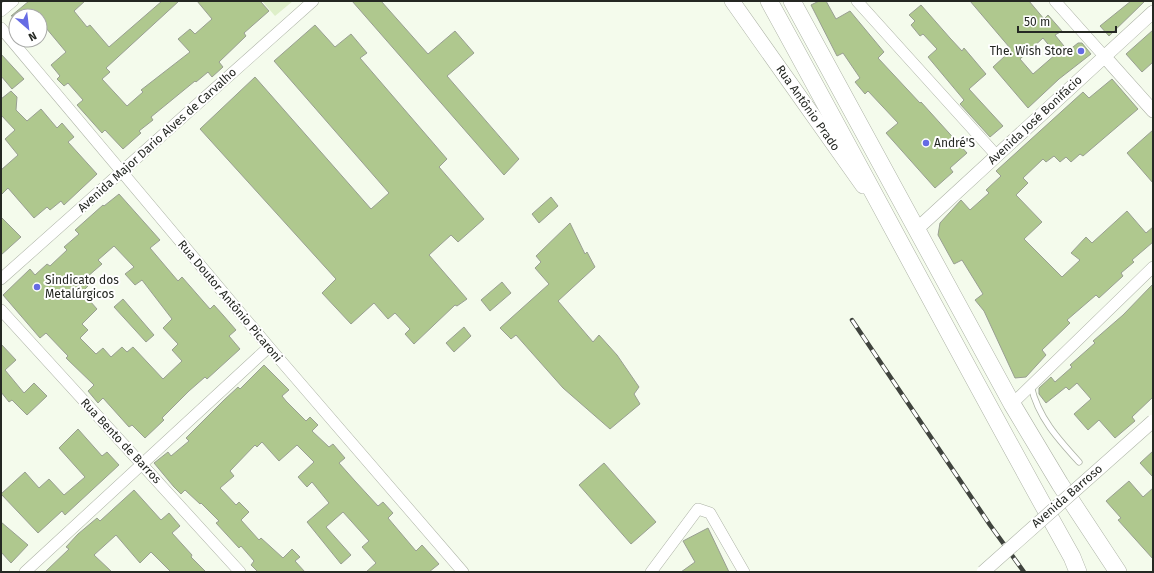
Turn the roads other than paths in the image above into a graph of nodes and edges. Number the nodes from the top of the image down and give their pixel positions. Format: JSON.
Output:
{"nodes":[{"id":1,"x":13,"y":1,"type":"edge"},
{"id":2,"x":314,"y":1,"type":"edge"},
{"id":3,"x":732,"y":1,"type":"edge"},
{"id":4,"x":769,"y":1,"type":"edge"},
{"id":5,"x":792,"y":1,"type":"edge"},
{"id":6,"x":857,"y":1,"type":"edge"},
{"id":7,"x":1055,"y":1,"type":"edge"},
{"id":8,"x":1,"y":11,"type":"edge"},
{"id":9,"x":1153,"y":12,"type":"edge"},
{"id":10,"x":1,"y":28,"type":"edge"},
{"id":11,"x":1104,"y":56,"type":"junction"},
{"id":12,"x":1153,"y":111,"type":"edge"},
{"id":13,"x":997,"y":156,"type":"junction"},
{"id":14,"x":121,"y":172,"type":"junction"},
{"id":15,"x":884,"y":215,"type":"junction"},
{"id":16,"x":918,"y":228,"type":"junction"},
{"id":17,"x":1153,"y":267,"type":"edge"},
{"id":18,"x":1,"y":279,"type":"edge"},
{"id":19,"x":1,"y":310,"type":"edge"},
{"id":20,"x":269,"y":347,"type":"junction"},
{"id":21,"x":1030,"y":386,"type":"junction"},
{"id":22,"x":1012,"y":404,"type":"junction"},
{"id":23,"x":1153,"y":421,"type":"edge"},
{"id":24,"x":1078,"y":462,"type":"dead end"},
{"id":25,"x":142,"y":463,"type":"junction"},
{"id":26,"x":25,"y":572,"type":"edge"},
{"id":27,"x":240,"y":572,"type":"edge"},
{"id":28,"x":463,"y":572,"type":"edge"},
{"id":29,"x":651,"y":572,"type":"edge"},
{"id":30,"x":744,"y":572,"type":"edge"},
{"id":31,"x":983,"y":572,"type":"edge"},
{"id":32,"x":1078,"y":572,"type":"edge"},
{"id":33,"x":1118,"y":572,"type":"edge"}],
"edges":[{"from":1,"to":8,"type":"street"},
{"from":2,"to":14,"type":"street","name":"Avenida Major Dario Alves de Carvalho"},
{"from":3,"to":15,"type":"main road","name":"Rua Antônio Prado"},
{"from":4,"to":15,"type":"main road"},
{"from":5,"to":16,"type":"main road"},
{"from":6,"to":13,"type":"street"},
{"from":7,"to":11,"type":"street"},
{"from":9,"to":11,"type":"street","name":"Avenida José Bonifácio"},
{"from":10,"to":14,"type":"street","name":"Rua Doutor Antônio Picaroni"},
{"from":11,"to":12,"type":"street"},
{"from":11,"to":13,"type":"street","name":"Avenida José Bonifácio"},
{"from":13,"to":16,"type":"street","name":"Avenida José Bonifácio"},
{"from":14,"to":18,"type":"street","name":"Avenida Major Dario Alves de Carvalho"},
{"from":14,"to":20,"type":"street","name":"Rua Doutor Antônio Picaroni"},
{"from":15,"to":32,"type":"main road"},
{"from":16,"to":22,"type":"main road"},
{"from":17,"to":21,"type":"street"},
{"from":19,"to":25,"type":"street","name":"Rua Bento de Barros"},
{"from":20,"to":25,"type":"street"},
{"from":20,"to":28,"type":"street","name":"Rua Doutor Antônio Picaroni"},
{"from":21,"to":22,"type":"street"},
{"from":21,"to":24,"type":"lane"},
{"from":22,"to":33,"type":"main road"},
{"from":23,"to":31,"type":"street","name":"Avenida Barroso","bridge":true},
{"from":25,"to":26,"type":"street"},
{"from":25,"to":27,"type":"street","name":"Rua Bento de Barros"},
{"from":29,"to":30,"type":"street"}]}
